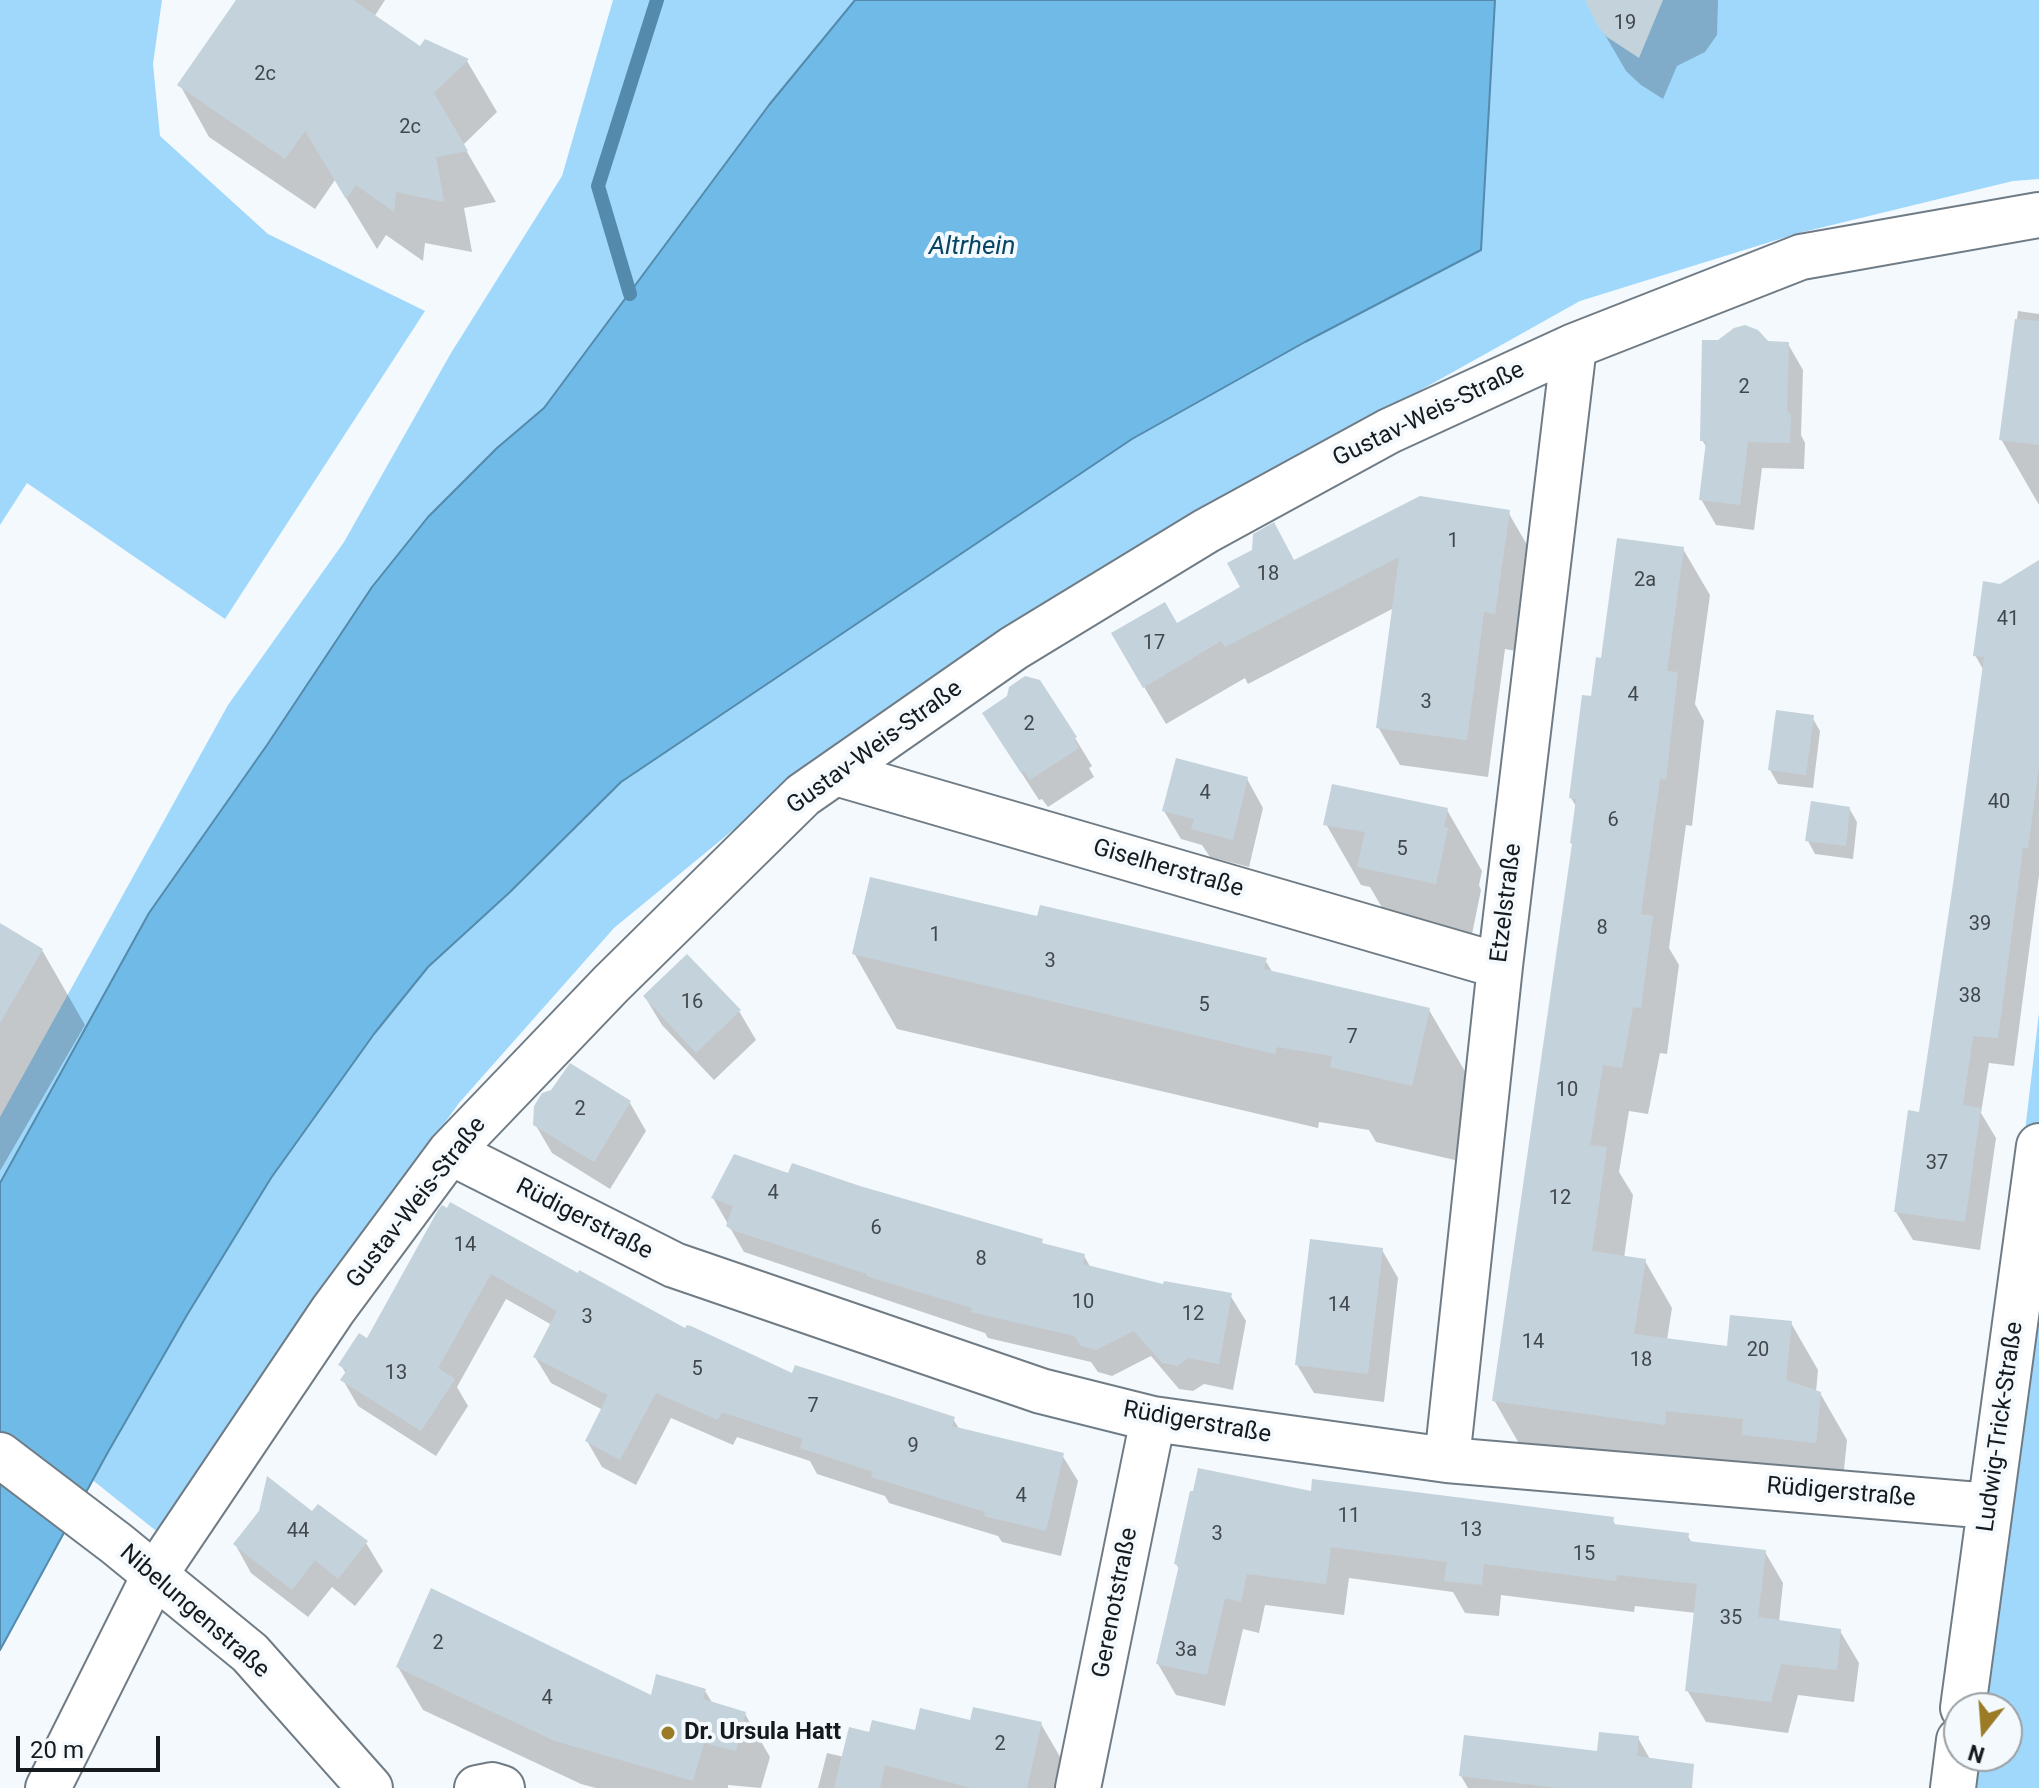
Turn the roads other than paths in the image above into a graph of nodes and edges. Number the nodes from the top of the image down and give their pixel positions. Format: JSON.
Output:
{"nodes":[{"id":1,"x":2039,"y":215,"type":"edge"},
{"id":2,"x":1574,"y":346,"type":"junction"},
{"id":3,"x":836,"y":773,"type":"junction"},
{"id":4,"x":1500,"y":966,"type":"junction"},
{"id":5,"x":2039,"y":1146,"type":"edge"},
{"id":6,"x":450,"y":1152,"type":"junction"},
{"id":7,"x":1153,"y":1419,"type":"junction"},
{"id":8,"x":0,"y":1455,"type":"edge"},
{"id":9,"x":1447,"y":1460,"type":"junction"},
{"id":10,"x":1990,"y":1506,"type":"junction"},
{"id":11,"x":154,"y":1576,"type":"junction"},
{"id":12,"x":1965,"y":1692,"type":"edge"},
{"id":13,"x":48,"y":1788,"type":"edge"},
{"id":14,"x":370,"y":1788,"type":"edge"},
{"id":15,"x":477,"y":1788,"type":"edge"},
{"id":16,"x":502,"y":1788,"type":"edge"},
{"id":17,"x":1078,"y":1788,"type":"edge"}],
"edges":[{"from":1,"to":2,"type":"street","name":"Gustav-Weis-Straße"},
{"from":2,"to":3,"type":"street","name":"Gustav-Weis-Straße"},
{"from":2,"to":4,"type":"street","name":"Etzelstraße"},
{"from":3,"to":4,"type":"street","name":"Giselherstraße"},
{"from":3,"to":6,"type":"street","name":"Gustav-Weis-Straße"},
{"from":4,"to":9,"type":"street","name":"Etzelstraße"},
{"from":5,"to":10,"type":"street","name":"Ludwig-Trick-Straße"},
{"from":6,"to":7,"type":"street","name":"Rüdigerstraße"},
{"from":6,"to":11,"type":"street","name":"Gustav-Weis-Straße"},
{"from":7,"to":9,"type":"street","name":"Rüdigerstraße"},
{"from":7,"to":17,"type":"street","name":"Gerenotstraße"},
{"from":8,"to":11,"type":"street","name":"Nibelungenstraße"},
{"from":9,"to":10,"type":"street","name":"Rüdigerstraße"},
{"from":10,"to":12,"type":"street","name":"Ludwig-Trick-Straße"},
{"from":11,"to":13,"type":"street","name":"Gustav-Weis-Straße"},
{"from":11,"to":14,"type":"street","name":"Nibelungenstraße"},
{"from":15,"to":16,"type":"street"}]}
